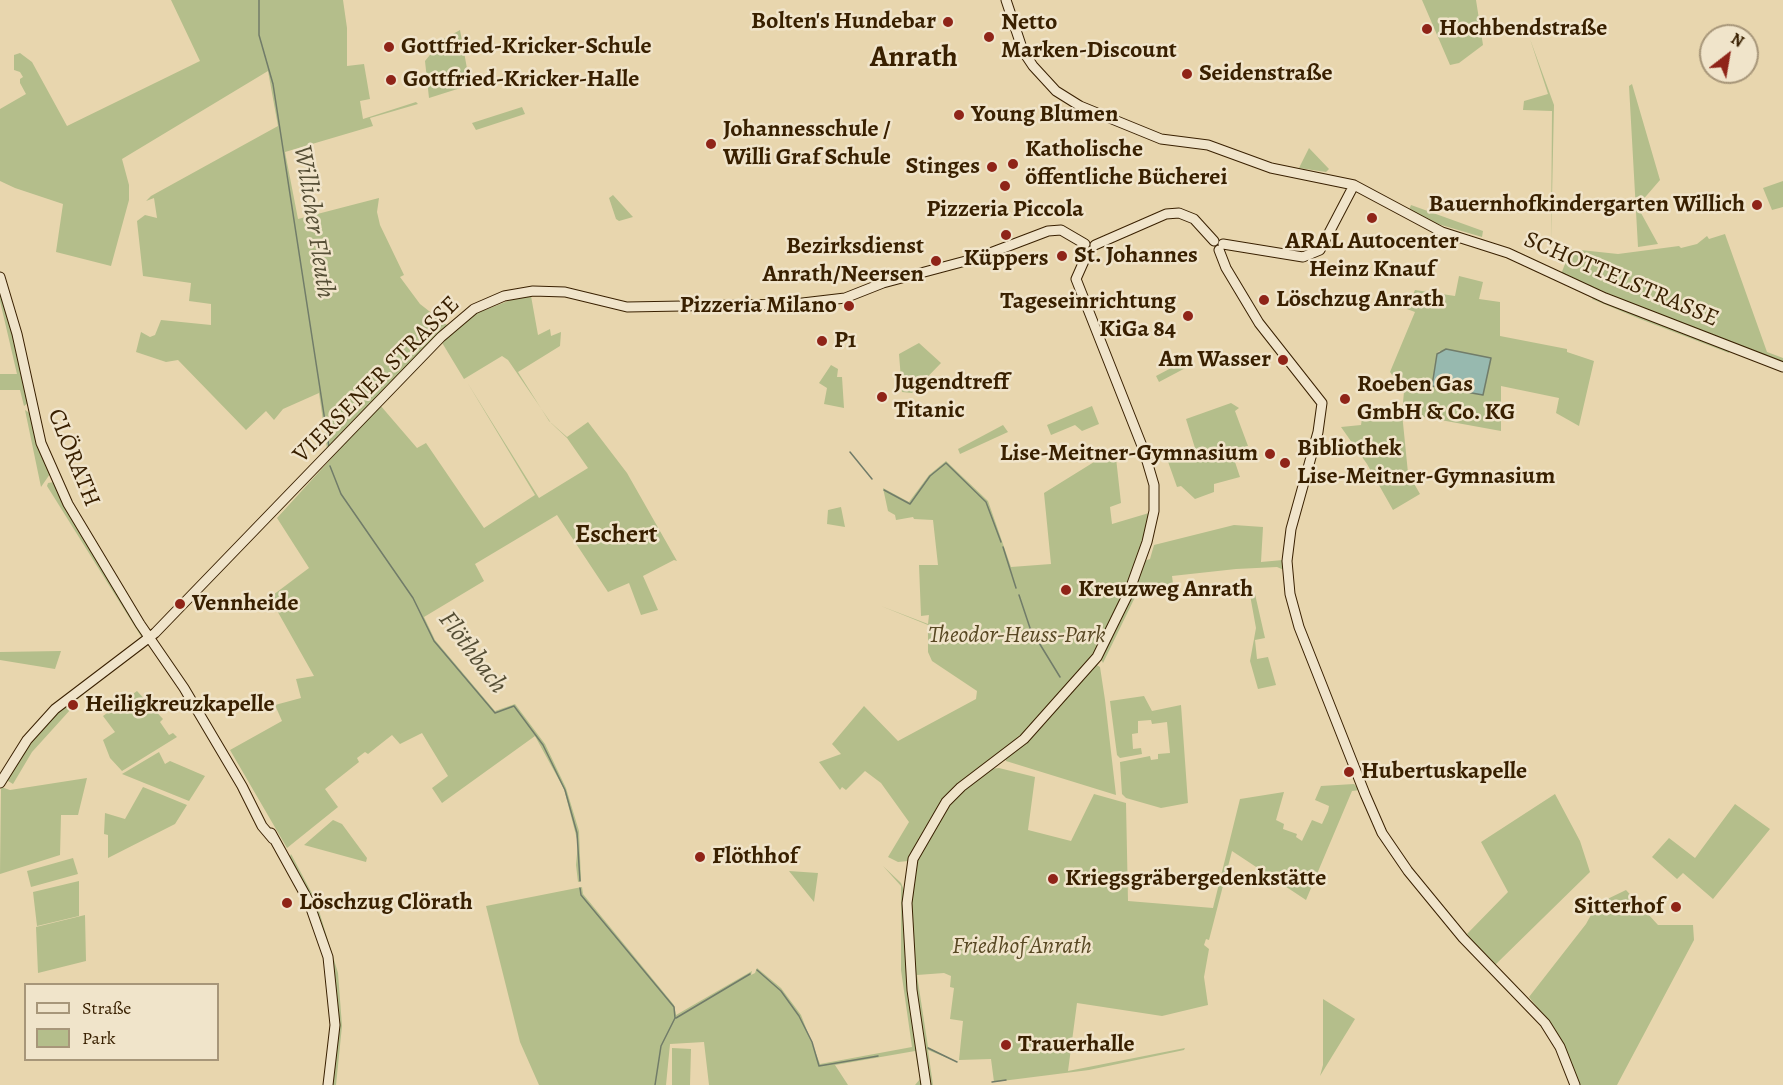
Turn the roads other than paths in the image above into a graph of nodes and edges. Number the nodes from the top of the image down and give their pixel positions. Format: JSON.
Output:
{"nodes":[{"id":1,"x":1006,"y":0,"type":"edge"},
{"id":2,"x":1354,"y":185,"type":"junction"},
{"id":3,"x":1219,"y":245,"type":"junction"},
{"id":4,"x":1089,"y":247,"type":"junction"},
{"id":5,"x":0,"y":277,"type":"edge"},
{"id":6,"x":1783,"y":367,"type":"edge"},
{"id":7,"x":149,"y":638,"type":"junction"},
{"id":8,"x":0,"y":783,"type":"edge"},
{"id":9,"x":328,"y":1085,"type":"edge"},
{"id":10,"x":926,"y":1085,"type":"edge"},
{"id":11,"x":1575,"y":1085,"type":"edge"}],
"edges":[{"from":1,"to":2,"type":"street","name":"SCHOTTELSTRASSE"},
{"from":2,"to":3,"type":"street"},
{"from":2,"to":6,"type":"street","name":"SCHOTTELSTRASSE"},
{"from":3,"to":4,"type":"street"},
{"from":3,"to":11,"type":"street"},
{"from":4,"to":7,"type":"street","name":"VIERSENER STRASSE"},
{"from":4,"to":10,"type":"street"},
{"from":5,"to":7,"type":"street","name":"CLÖRATH"},
{"from":7,"to":8,"type":"street","name":"VIERSENER STRASSE"},
{"from":7,"to":9,"type":"street"}]}
